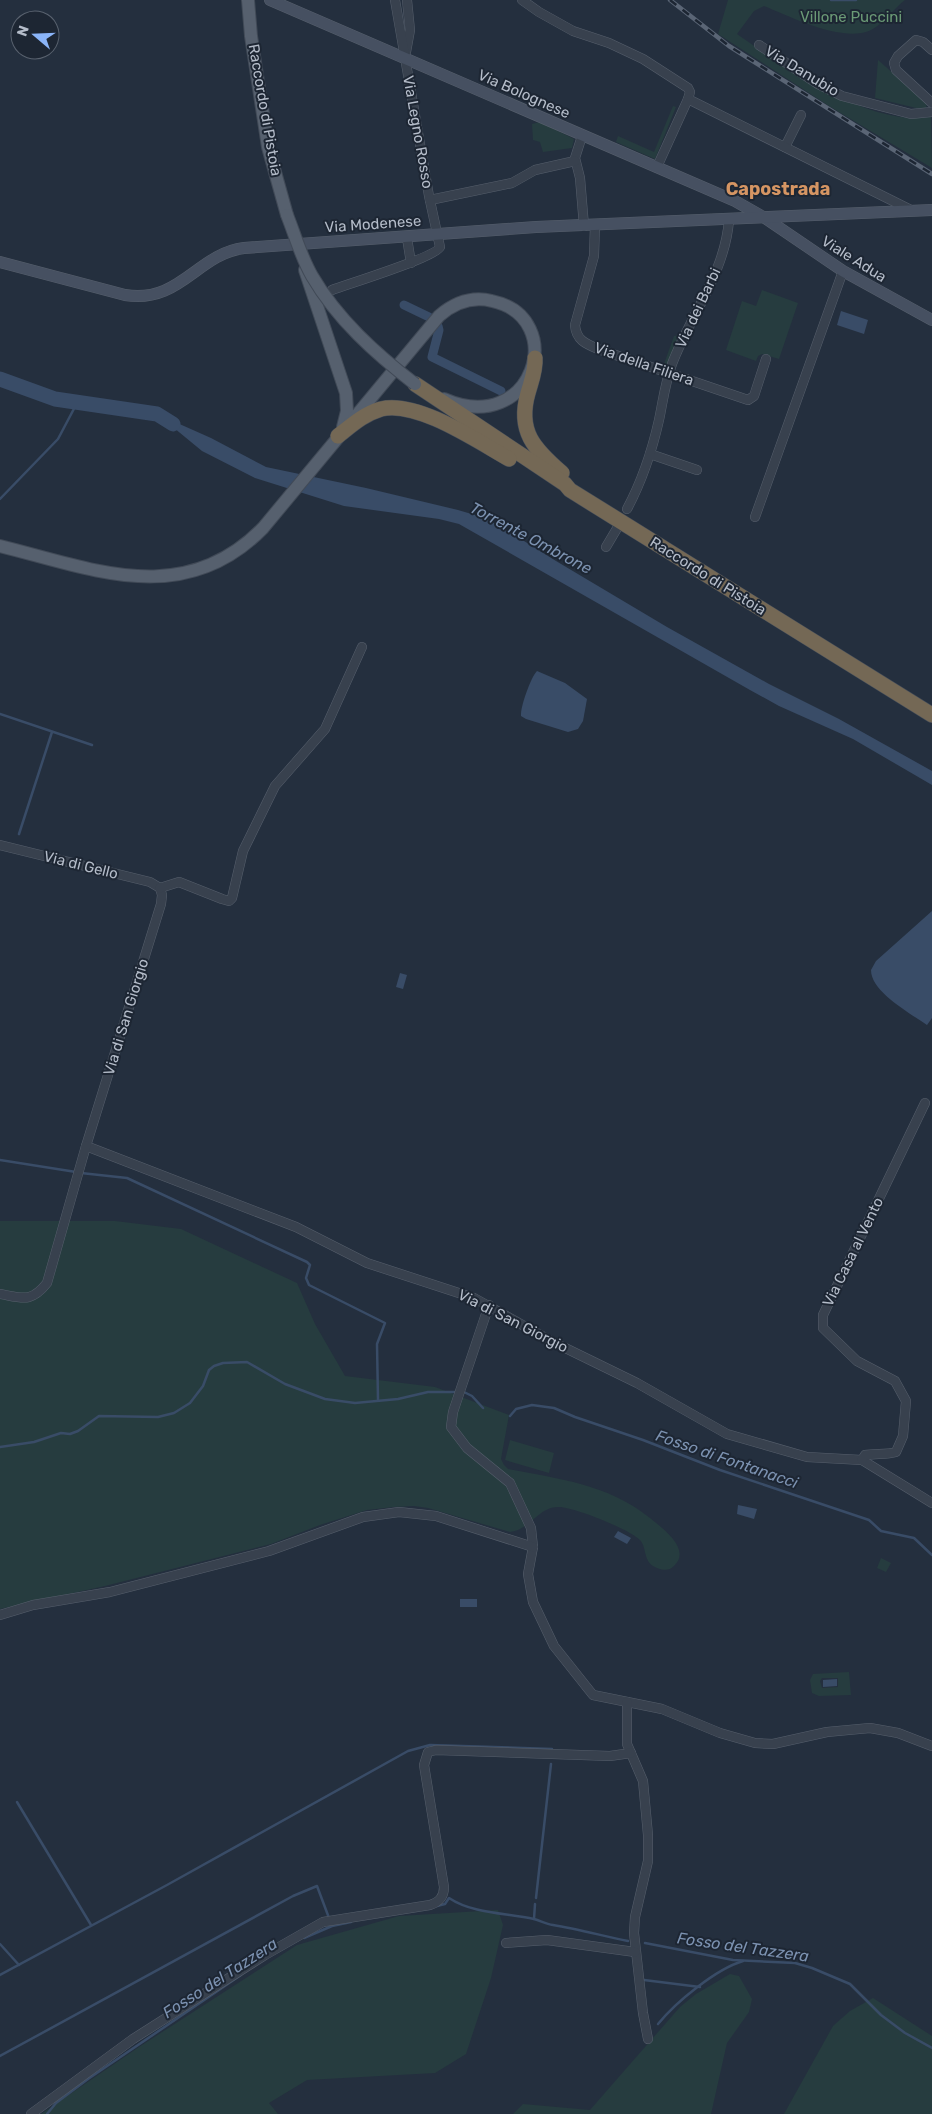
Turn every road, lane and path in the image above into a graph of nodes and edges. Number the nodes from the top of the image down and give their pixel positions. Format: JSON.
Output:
{"nodes":[{"id":1,"x":248,"y":0,"type":"edge"},
{"id":2,"x":395,"y":0,"type":"edge"},
{"id":3,"x":407,"y":0,"type":"edge"},
{"id":4,"x":522,"y":0,"type":"edge"},
{"id":5,"x":277,"y":1,"type":"edge"},
{"id":6,"x":759,"y":45,"type":"dead end"},
{"id":7,"x":932,"y":50,"type":"edge"},
{"id":8,"x":404,"y":58,"type":"junction"},
{"id":9,"x":688,"y":99,"type":"junction"},
{"id":10,"x":932,"y":103,"type":"edge"},
{"id":11,"x":932,"y":112,"type":"edge"},
{"id":12,"x":801,"y":115,"type":"dead end"},
{"id":13,"x":582,"y":136,"type":"junction"},
{"id":14,"x":785,"y":146,"type":"junction"},
{"id":15,"x":575,"y":161,"type":"junction"},
{"id":16,"x":657,"y":167,"type":"junction"},
{"id":17,"x":430,"y":200,"type":"junction"},
{"id":18,"x":735,"y":201,"type":"junction"},
{"id":19,"x":932,"y":210,"type":"edge"},
{"id":20,"x":914,"y":211,"type":"junction"},
{"id":21,"x":793,"y":217,"type":"junction"},
{"id":22,"x":765,"y":218,"type":"junction"},
{"id":23,"x":729,"y":220,"type":"junction"},
{"id":24,"x":590,"y":226,"type":"junction"},
{"id":25,"x":439,"y":234,"type":"junction"},
{"id":26,"x":789,"y":235,"type":"junction"},
{"id":27,"x":407,"y":238,"type":"junction"},
{"id":28,"x":301,"y":253,"type":"junction"},
{"id":29,"x":0,"y":262,"type":"edge"},
{"id":30,"x":411,"y":263,"type":"junction"},
{"id":31,"x":843,"y":271,"type":"junction"},
{"id":32,"x":332,"y":290,"type":"dead end"},
{"id":33,"x":932,"y":320,"type":"edge"},
{"id":34,"x":535,"y":358,"type":"junction"},
{"id":35,"x":766,"y":359,"type":"dead end"},
{"id":36,"x":669,"y":374,"type":"junction"},
{"id":37,"x":414,"y":384,"type":"junction"},
{"id":38,"x":338,"y":436,"type":"junction"},
{"id":39,"x":650,"y":454,"type":"junction"},
{"id":40,"x":697,"y":470,"type":"dead end"},
{"id":41,"x":570,"y":484,"type":"junction"},
{"id":42,"x":627,"y":510,"type":"dead end"},
{"id":43,"x":756,"y":517,"type":"dead end"},
{"id":44,"x":618,"y":525,"type":"dead end"},
{"id":45,"x":0,"y":546,"type":"edge"},
{"id":46,"x":606,"y":547,"type":"dead end"},
{"id":47,"x":362,"y":648,"type":"dead end"},
{"id":48,"x":932,"y":705,"type":"edge"},
{"id":49,"x":932,"y":714,"type":"edge"},
{"id":50,"x":0,"y":845,"type":"edge"},
{"id":51,"x":160,"y":888,"type":"junction"},
{"id":52,"x":924,"y":1103,"type":"dead end"},
{"id":53,"x":86,"y":1146,"type":"junction"},
{"id":54,"x":0,"y":1294,"type":"edge"},
{"id":55,"x":489,"y":1306,"type":"junction"},
{"id":56,"x":862,"y":1460,"type":"junction"},
{"id":57,"x":932,"y":1503,"type":"edge"},
{"id":58,"x":533,"y":1547,"type":"junction"},
{"id":59,"x":0,"y":1615,"type":"edge"},
{"id":60,"x":627,"y":1702,"type":"junction"},
{"id":61,"x":932,"y":1746,"type":"edge"},
{"id":62,"x":631,"y":1753,"type":"junction"},
{"id":63,"x":506,"y":1944,"type":"dead end"},
{"id":64,"x":635,"y":1952,"type":"junction"},
{"id":65,"x":648,"y":2039,"type":"dead end"},
{"id":66,"x":31,"y":2114,"type":"edge"}],
"edges":[{"from":1,"to":28,"type":"main road","name":"Raccordo di Pistoia","bridge":true},
{"from":2,"to":8,"type":"street","name":"Via Legno Rosso"},
{"from":3,"to":8,"type":"street"},
{"from":4,"to":9,"type":"street"},
{"from":5,"to":8,"type":"street","name":"Via Bolognese"},
{"from":6,"to":11,"type":"street","name":"Via Danubio"},
{"from":7,"to":10,"type":"street"},
{"from":8,"to":13,"type":"street","name":"Via Bolognese"},
{"from":8,"to":17,"type":"street","name":"Via Legno Rosso"},
{"from":9,"to":14,"type":"street"},
{"from":9,"to":16,"type":"street"},
{"from":12,"to":14,"type":"street"},
{"from":13,"to":15,"type":"street"},
{"from":13,"to":16,"type":"street","name":"Via Bolognese"},
{"from":14,"to":20,"type":"street"},
{"from":15,"to":17,"type":"street"},
{"from":15,"to":24,"type":"street","name":"Via della Filiera"},
{"from":16,"to":18,"type":"street","name":"Via Bolognese"},
{"from":17,"to":25,"type":"street","name":"Via Legno Rosso"},
{"from":18,"to":22,"type":"street","name":"Via Bolognese"},
{"from":18,"to":23,"type":"street"},
{"from":19,"to":20,"type":"street","name":"Via Modenese"},
{"from":20,"to":21,"type":"street","name":"Via Modenese"},
{"from":21,"to":22,"type":"street","name":"Via Modenese"},
{"from":21,"to":26,"type":"street"},
{"from":22,"to":23,"type":"street","name":"Via Modenese"},
{"from":22,"to":26,"type":"street","name":"Viale Adua"},
{"from":23,"to":24,"type":"street","name":"Via Modenese"},
{"from":23,"to":36,"type":"street","name":"Via dei Barbi"},
{"from":24,"to":25,"type":"street","name":"Via Modenese"},
{"from":24,"to":36,"type":"street","name":"Via della Filiera"},
{"from":25,"to":27,"type":"street","name":"Via Modenese"},
{"from":25,"to":30,"type":"street"},
{"from":26,"to":31,"type":"street","name":"Viale Adua"},
{"from":27,"to":29,"type":"street","name":"Via Modenese"},
{"from":27,"to":30,"type":"street"},
{"from":28,"to":37,"type":"main road","name":"Raccordo di Pistoia","bridge":true},
{"from":28,"to":38,"type":"main road","bridge":true},
{"from":30,"to":32,"type":"street"},
{"from":31,"to":33,"type":"street","name":"Viale Adua"},
{"from":31,"to":43,"type":"street"},
{"from":34,"to":37,"type":"main road"},
{"from":34,"to":38,"type":"main road"},
{"from":34,"to":41,"type":"highway"},
{"from":35,"to":36,"type":"street","name":"Via della Filiera"},
{"from":36,"to":39,"type":"street","name":"Via dei Barbi"},
{"from":37,"to":41,"type":"highway","name":"Raccordo di Pistoia"},
{"from":38,"to":41,"type":"highway"},
{"from":38,"to":45,"type":"main road"},
{"from":39,"to":40,"type":"street"},
{"from":39,"to":42,"type":"street","name":"Via dei Barbi"},
{"from":41,"to":48,"type":"highway","name":"Raccordo di Pistoia"},
{"from":41,"to":49,"type":"highway","name":"Raccordo di Pistoia"},
{"from":44,"to":46,"type":"street"},
{"from":47,"to":51,"type":"street"},
{"from":50,"to":51,"type":"street","name":"Via di Gello"},
{"from":51,"to":53,"type":"street","name":"Via di San Giorgio"},
{"from":52,"to":56,"type":"street","name":"Via Casa al Vento"},
{"from":53,"to":54,"type":"street","name":"Via di San Giorgio"},
{"from":53,"to":55,"type":"street","name":"Via di San Giorgio"},
{"from":55,"to":56,"type":"street","name":"Via di San Giorgio"},
{"from":55,"to":58,"type":"street"},
{"from":56,"to":57,"type":"street","name":"Via di San Giorgio"},
{"from":58,"to":59,"type":"street"},
{"from":58,"to":60,"type":"street"},
{"from":60,"to":61,"type":"street"},
{"from":60,"to":62,"type":"street"},
{"from":62,"to":64,"type":"street"},
{"from":62,"to":66,"type":"street"},
{"from":63,"to":64,"type":"street"},
{"from":64,"to":65,"type":"street"}]}
